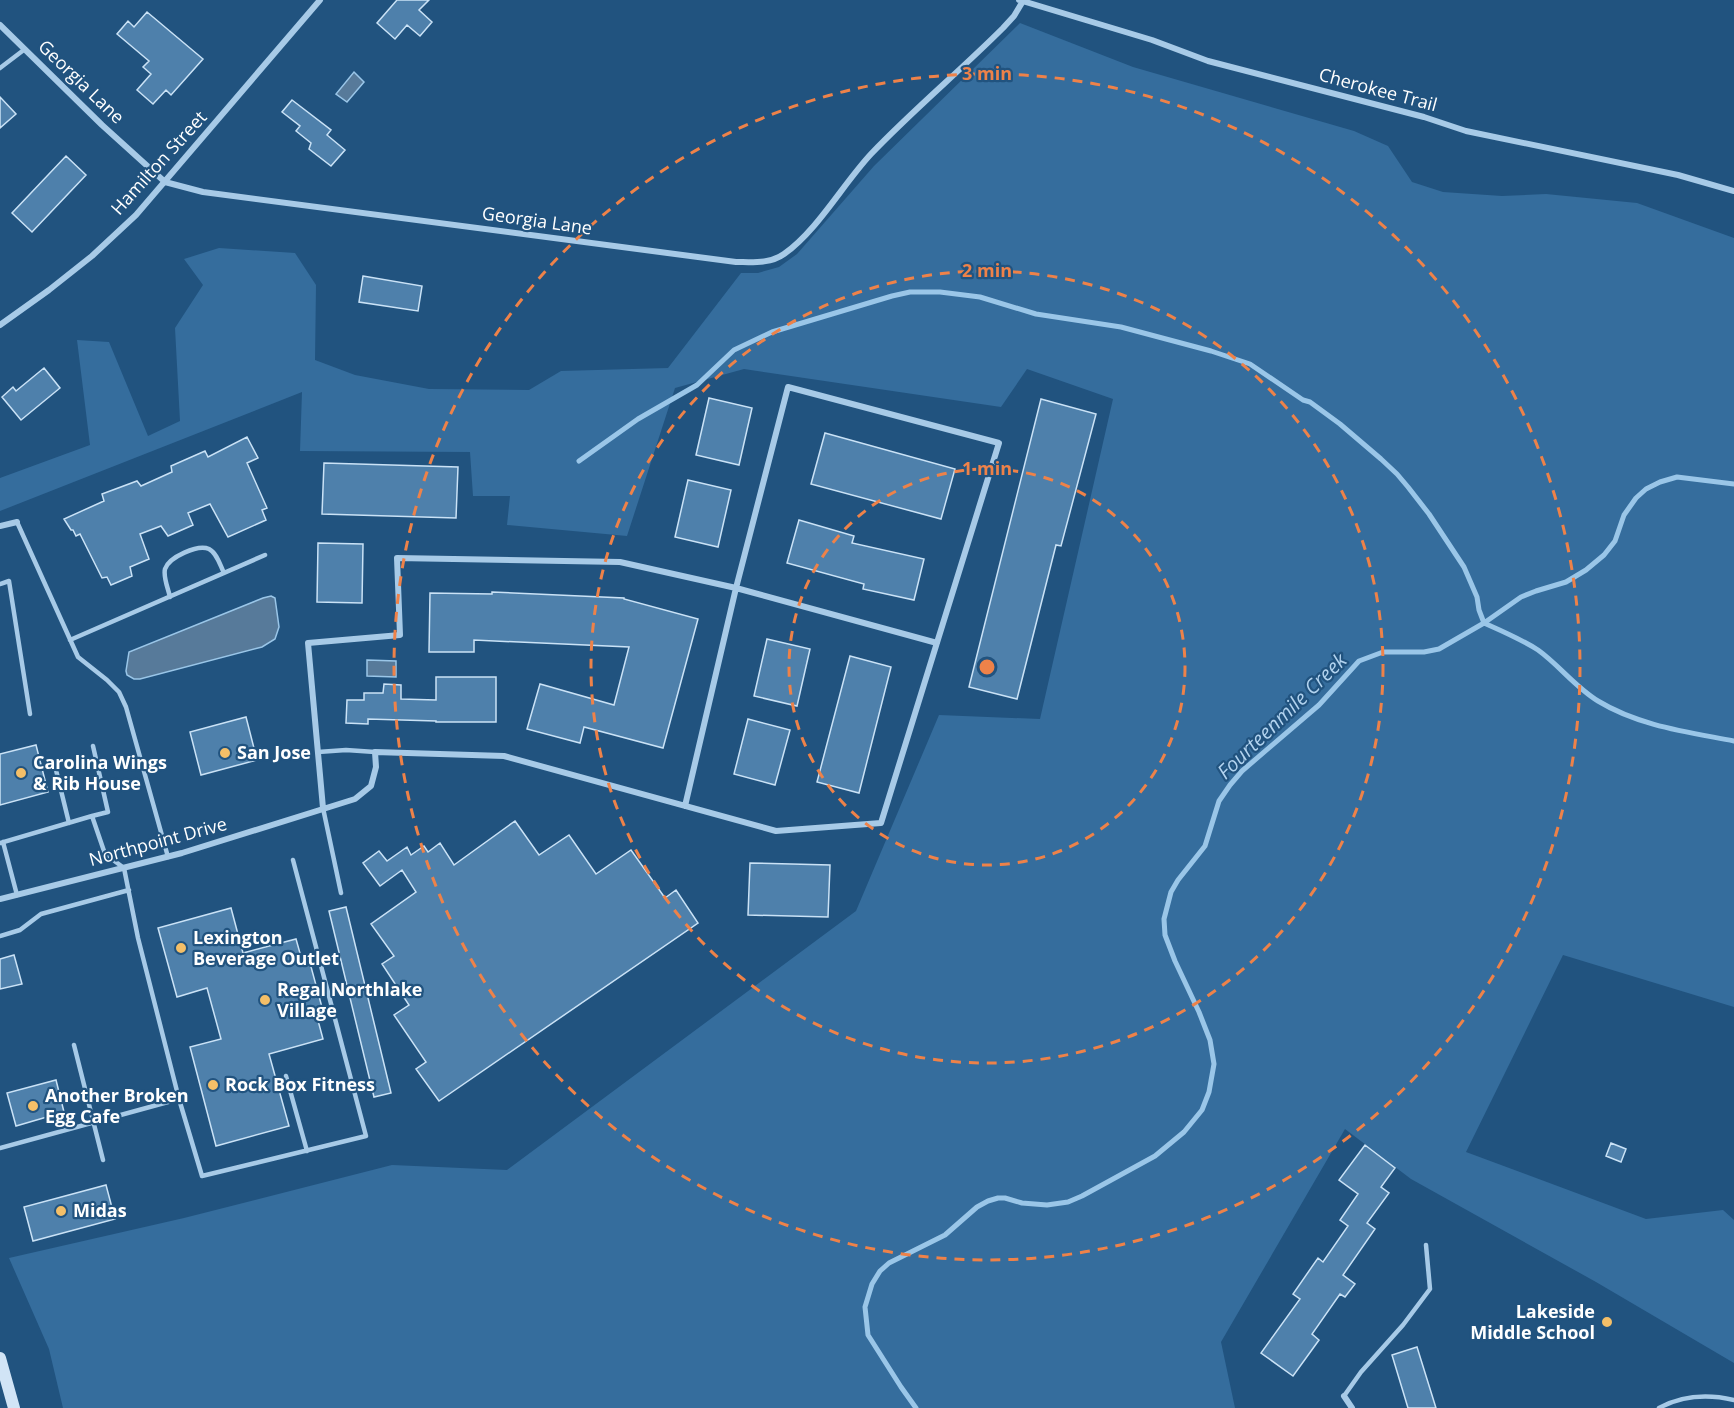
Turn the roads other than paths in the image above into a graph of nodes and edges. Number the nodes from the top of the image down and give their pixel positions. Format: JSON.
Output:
{"nodes":[{"id":1,"x":320,"y":0,"type":"edge"},
{"id":2,"x":1021,"y":1,"type":"edge"},
{"id":3,"x":0,"y":25,"type":"edge"},
{"id":4,"x":26,"y":50,"type":"junction"},
{"id":5,"x":0,"y":68,"type":"edge"},
{"id":6,"x":165,"y":182,"type":"junction"},
{"id":7,"x":1734,"y":191,"type":"edge"},
{"id":8,"x":0,"y":325,"type":"edge"},
{"id":9,"x":17,"y":522,"type":"joint"},
{"id":10,"x":0,"y":526,"type":"edge"},
{"id":11,"x":265,"y":555,"type":"dead end"},
{"id":12,"x":224,"y":573,"type":"junction"},
{"id":13,"x":0,"y":584,"type":"edge"},
{"id":14,"x":736,"y":588,"type":"junction"},
{"id":15,"x":170,"y":597,"type":"junction"},
{"id":16,"x":70,"y":640,"type":"junction"},
{"id":17,"x":937,"y":643,"type":"junction"},
{"id":18,"x":30,"y":714,"type":"dead end"},
{"id":19,"x":93,"y":746,"type":"dead end"},
{"id":20,"x":318,"y":752,"type":"junction"},
{"id":21,"x":375,"y":752,"type":"junction"},
{"id":22,"x":55,"y":766,"type":"dead end"},
{"id":23,"x":685,"y":806,"type":"junction"},
{"id":24,"x":323,"y":808,"type":"junction"},
{"id":25,"x":92,"y":816,"type":"junction"},
{"id":26,"x":69,"y":823,"type":"junction"},
{"id":27,"x":1,"y":842,"type":"edge"},
{"id":28,"x":168,"y":857,"type":"junction"},
{"id":29,"x":293,"y":860,"type":"dead end"},
{"id":30,"x":124,"y":868,"type":"junction"},
{"id":31,"x":129,"y":890,"type":"junction"},
{"id":32,"x":341,"y":893,"type":"dead end"},
{"id":33,"x":17,"y":895,"type":"junction"},
{"id":34,"x":0,"y":899,"type":"edge"},
{"id":35,"x":0,"y":936,"type":"edge"},
{"id":36,"x":74,"y":1045,"type":"dead end"},
{"id":37,"x":286,"y":1076,"type":"dead end"},
{"id":38,"x":179,"y":1099,"type":"junction"},
{"id":39,"x":94,"y":1122,"type":"junction"},
{"id":40,"x":0,"y":1148,"type":"edge"},
{"id":41,"x":307,"y":1151,"type":"junction"},
{"id":42,"x":103,"y":1160,"type":"dead end"},
{"id":43,"x":1426,"y":1245,"type":"dead end"},
{"id":44,"x":0,"y":1358,"type":"edge"},
{"id":45,"x":1344,"y":1396,"type":"joint"},
{"id":46,"x":1734,"y":1400,"type":"edge"},
{"id":47,"x":14,"y":1408,"type":"edge"},
{"id":48,"x":1352,"y":1408,"type":"edge"},
{"id":49,"x":1659,"y":1408,"type":"edge"}],
"edges":[{"from":1,"to":6,"type":"street","name":"Hamilton Street"},
{"from":2,"to":6,"type":"street","name":"Georgia Lane"},
{"from":2,"to":7,"type":"street","name":"Cherokee Trail"},
{"from":3,"to":4,"type":"street","name":"Georgia Lane"},
{"from":4,"to":5,"type":"lane"},
{"from":4,"to":6,"type":"street","name":"Georgia Lane"},
{"from":6,"to":8,"type":"street","name":"Hamilton Street"},
{"from":9,"to":10,"type":"street"},
{"from":9,"to":16,"type":"lane"},
{"from":11,"to":12,"type":"lane"},
{"from":12,"to":15,"type":"lane"},
{"from":12,"to":15,"type":"lane"},
{"from":13,"to":18,"type":"lane"},
{"from":14,"to":17,"type":"street"},
{"from":14,"to":17,"type":"street"},
{"from":14,"to":20,"type":"street"},
{"from":14,"to":23,"type":"street"},
{"from":15,"to":16,"type":"lane"},
{"from":16,"to":28,"type":"lane"},
{"from":17,"to":23,"type":"street"},
{"from":19,"to":25,"type":"lane"},
{"from":20,"to":21,"type":"lane"},
{"from":20,"to":24,"type":"street"},
{"from":21,"to":23,"type":"street"},
{"from":21,"to":24,"type":"street","name":"Northpoint Drive"},
{"from":22,"to":26,"type":"lane"},
{"from":24,"to":28,"type":"street","name":"Northpoint Drive"},
{"from":24,"to":32,"type":"lane"},
{"from":25,"to":26,"type":"lane"},
{"from":25,"to":30,"type":"lane"},
{"from":26,"to":27,"type":"lane"},
{"from":27,"to":33,"type":"lane"},
{"from":28,"to":30,"type":"street","name":"Northpoint Drive"},
{"from":29,"to":41,"type":"lane"},
{"from":30,"to":31,"type":"lane"},
{"from":30,"to":33,"type":"street","name":"Northpoint Drive"},
{"from":31,"to":35,"type":"lane"},
{"from":31,"to":38,"type":"lane"},
{"from":33,"to":34,"type":"street","name":"Northpoint Drive"},
{"from":36,"to":39,"type":"lane"},
{"from":37,"to":41,"type":"lane"},
{"from":38,"to":39,"type":"lane"},
{"from":38,"to":41,"type":"lane"},
{"from":39,"to":40,"type":"lane"},
{"from":39,"to":42,"type":"lane"},
{"from":43,"to":45,"type":"lane"},
{"from":44,"to":47,"type":"main road"},
{"from":45,"to":48,"type":"street"},
{"from":46,"to":49,"type":"lane"}]}
